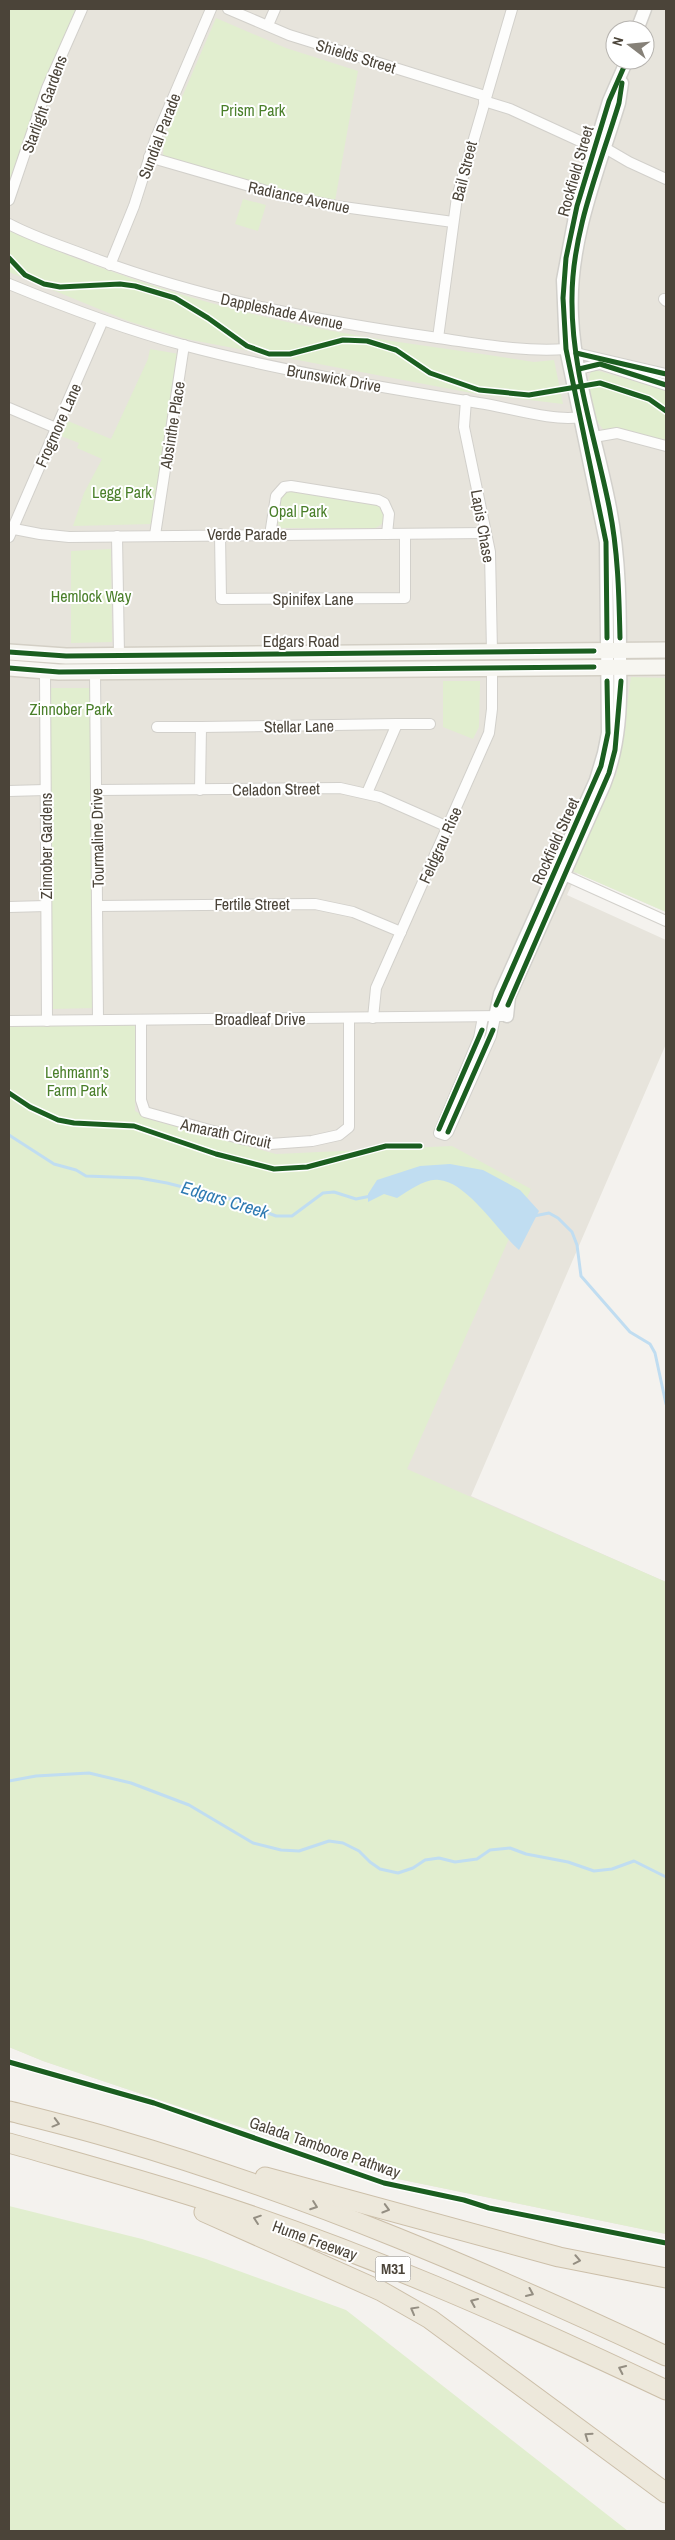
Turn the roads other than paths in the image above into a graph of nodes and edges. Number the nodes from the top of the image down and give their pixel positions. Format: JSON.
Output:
{"nodes":[{"id":1,"x":82,"y":9,"type":"edge"},
{"id":2,"x":211,"y":9,"type":"edge"},
{"id":3,"x":231,"y":9,"type":"edge"},
{"id":4,"x":275,"y":9,"type":"edge"},
{"id":5,"x":512,"y":9,"type":"edge"},
{"id":6,"x":268,"y":25,"type":"junction"},
{"id":7,"x":625,"y":70,"type":"edge"},
{"id":8,"x":484,"y":99,"type":"junction"},
{"id":9,"x":600,"y":148,"type":"junction"},
{"id":10,"x":149,"y":157,"type":"junction"},
{"id":11,"x":666,"y":179,"type":"edge"},
{"id":12,"x":9,"y":200,"type":"edge"},
{"id":13,"x":453,"y":222,"type":"junction"},
{"id":14,"x":9,"y":224,"type":"edge"},
{"id":15,"x":110,"y":265,"type":"junction"},
{"id":16,"x":9,"y":284,"type":"edge"},
{"id":17,"x":103,"y":320,"type":"junction"},
{"id":18,"x":438,"y":338,"type":"junction"},
{"id":19,"x":184,"y":345,"type":"junction"},
{"id":20,"x":571,"y":351,"type":"junction"},
{"id":21,"x":575,"y":370,"type":"junction"},
{"id":22,"x":666,"y":380,"type":"edge"},
{"id":23,"x":466,"y":400,"type":"junction"},
{"id":24,"x":9,"y":408,"type":"edge"},
{"id":25,"x":584,"y":416,"type":"junction"},
{"id":26,"x":56,"y":428,"type":"junction"},
{"id":27,"x":589,"y":439,"type":"junction"},
{"id":28,"x":666,"y":446,"type":"edge"},
{"id":29,"x":10,"y":531,"type":"edge"},
{"id":30,"x":486,"y":533,"type":"junction"},
{"id":31,"x":220,"y":534,"type":"junction"},
{"id":32,"x":388,"y":534,"type":"junction"},
{"id":33,"x":405,"y":534,"type":"junction"},
{"id":34,"x":155,"y":535,"type":"junction"},
{"id":35,"x":270,"y":535,"type":"junction"},
{"id":36,"x":117,"y":536,"type":"junction"},
{"id":37,"x":666,"y":650,"type":"edge"},
{"id":38,"x":613,"y":651,"type":"junction"},
{"id":39,"x":9,"y":652,"type":"edge"},
{"id":40,"x":492,"y":652,"type":"junction"},
{"id":41,"x":118,"y":655,"type":"junction"},
{"id":42,"x":95,"y":656,"type":"junction"},
{"id":43,"x":614,"y":667,"type":"junction"},
{"id":44,"x":666,"y":667,"type":"edge"},
{"id":45,"x":9,"y":668,"type":"edge"},
{"id":46,"x":492,"y":668,"type":"junction"},
{"id":47,"x":44,"y":671,"type":"junction"},
{"id":48,"x":119,"y":671,"type":"junction"},
{"id":49,"x":95,"y":672,"type":"junction"},
{"id":50,"x":396,"y":724,"type":"junction"},
{"id":51,"x":430,"y":724,"type":"dead end"},
{"id":52,"x":157,"y":727,"type":"dead end"},
{"id":53,"x":201,"y":727,"type":"junction"},
{"id":54,"x":46,"y":790,"type":"junction"},
{"id":55,"x":97,"y":790,"type":"junction"},
{"id":56,"x":200,"y":790,"type":"junction"},
{"id":57,"x":9,"y":791,"type":"edge"},
{"id":58,"x":367,"y":793,"type":"junction"},
{"id":59,"x":448,"y":827,"type":"junction"},
{"id":60,"x":559,"y":873,"type":"junction"},
{"id":61,"x":9,"y":906,"type":"edge"},
{"id":62,"x":46,"y":906,"type":"junction"},
{"id":63,"x":98,"y":906,"type":"junction"},
{"id":64,"x":666,"y":921,"type":"edge"},
{"id":65,"x":400,"y":932,"type":"junction"},
{"id":66,"x":499,"y":1017,"type":"junction"},
{"id":67,"x":373,"y":1018,"type":"junction"},
{"id":68,"x":349,"y":1019,"type":"junction"},
{"id":69,"x":98,"y":1020,"type":"junction"},
{"id":70,"x":141,"y":1020,"type":"junction"},
{"id":71,"x":9,"y":1021,"type":"edge"},
{"id":72,"x":47,"y":1021,"type":"junction"},
{"id":73,"x":462,"y":1090,"type":"dead end"},
{"id":74,"x":9,"y":2111,"type":"edge"},
{"id":75,"x":119,"y":2140,"type":"junction"},
{"id":76,"x":9,"y":2143,"type":"edge"},
{"id":77,"x":111,"y":2172,"type":"junction"},
{"id":78,"x":666,"y":2278,"type":"edge"},
{"id":79,"x":666,"y":2356,"type":"edge"},
{"id":80,"x":666,"y":2390,"type":"edge"},
{"id":81,"x":628,"y":2464,"type":"junction"},
{"id":82,"x":666,"y":2486,"type":"edge"},
{"id":83,"x":666,"y":2493,"type":"edge"}],
"edges":[{"from":1,"to":12,"type":"street","name":"Starlight Gardens"},
{"from":2,"to":10,"type":"street","name":"Sundial Parade"},
{"from":3,"to":6,"type":"street","name":"Shields Street"},
{"from":4,"to":6,"type":"street"},
{"from":5,"to":8,"type":"street","name":"Bail Street"},
{"from":6,"to":8,"type":"street","name":"Shields Street"},
{"from":7,"to":9,"type":"street","name":"Rockfield Street"},
{"from":8,"to":9,"type":"street","name":"Shields Street"},
{"from":8,"to":13,"type":"street","name":"Bail Street"},
{"from":9,"to":11,"type":"street","name":"Shields Street"},
{"from":9,"to":20,"type":"street","name":"Rockfield Street"},
{"from":10,"to":13,"type":"street","name":"Radiance Avenue"},
{"from":10,"to":15,"type":"street","name":"Sundial Parade"},
{"from":13,"to":18,"type":"street","name":"Bail Street"},
{"from":14,"to":15,"type":"street","name":"Dappleshade Avenue"},
{"from":15,"to":18,"type":"street","name":"Dappleshade Avenue"},
{"from":16,"to":17,"type":"street","name":"Brunswick Drive"},
{"from":17,"to":19,"type":"street","name":"Brunswick Drive"},
{"from":17,"to":26,"type":"street","name":"Frogmore Lane"},
{"from":18,"to":20,"type":"street","name":"Dappleshade Avenue"},
{"from":19,"to":23,"type":"street","name":"Brunswick Drive"},
{"from":19,"to":34,"type":"street","name":"Absinthe Place"},
{"from":20,"to":21,"type":"street","name":"Rockfield Street"},
{"from":20,"to":22,"type":"street","name":"Dappleshade Avenue"},
{"from":21,"to":22,"type":"street"},
{"from":21,"to":25,"type":"street","name":"Rockfield Street"},
{"from":23,"to":25,"type":"street","name":"Brunswick Drive"},
{"from":23,"to":30,"type":"street","name":"Lapis Chase"},
{"from":24,"to":26,"type":"street"},
{"from":25,"to":27,"type":"street","name":"Rockfield Street"},
{"from":26,"to":29,"type":"street","name":"Frogmore Lane"},
{"from":27,"to":28,"type":"street"},
{"from":27,"to":38,"type":"street","name":"Rockfield Street"},
{"from":29,"to":36,"type":"street","name":"Verde Parade"},
{"from":30,"to":33,"type":"street","name":"Verde Parade"},
{"from":30,"to":40,"type":"street","name":"Lapis Chase"},
{"from":31,"to":33,"type":"street","name":"Spinifex Lane"},
{"from":31,"to":34,"type":"street","name":"Verde Parade"},
{"from":31,"to":35,"type":"street","name":"Verde Parade"},
{"from":32,"to":33,"type":"street","name":"Verde Parade"},
{"from":32,"to":35,"type":"street","name":"Verde Parade"},
{"from":32,"to":35,"type":"street"},
{"from":34,"to":36,"type":"street","name":"Verde Parade"},
{"from":36,"to":41,"type":"street"},
{"from":37,"to":38,"type":"main road","name":"Edgars Road"},
{"from":38,"to":40,"type":"main road","name":"Edgars Road"},
{"from":38,"to":43,"type":"street","name":"Rockfield Street"},
{"from":39,"to":42,"type":"main road","name":"Edgars Road"},
{"from":40,"to":41,"type":"main road","name":"Edgars Road"},
{"from":40,"to":46,"type":"main road"},
{"from":41,"to":42,"type":"main road","name":"Edgars Road"},
{"from":41,"to":48,"type":"street"},
{"from":42,"to":49,"type":"street","name":"Tourmaline Drive"},
{"from":43,"to":44,"type":"main road","name":"Edgars Road"},
{"from":43,"to":46,"type":"main road","name":"Edgars Road"},
{"from":43,"to":60,"type":"street","name":"Rockfield Street"},
{"from":45,"to":47,"type":"main road","name":"Edgars Road"},
{"from":46,"to":48,"type":"main road","name":"Edgars Road"},
{"from":46,"to":59,"type":"street","name":"Feldgrau Rise"},
{"from":47,"to":49,"type":"main road","name":"Edgars Road"},
{"from":47,"to":54,"type":"street","name":"Zinnober Gardens"},
{"from":48,"to":49,"type":"main road","name":"Edgars Road"},
{"from":49,"to":55,"type":"street","name":"Tourmaline Drive"},
{"from":50,"to":51,"type":"street","name":"Stellar Lane"},
{"from":50,"to":53,"type":"street","name":"Stellar Lane"},
{"from":50,"to":58,"type":"street"},
{"from":52,"to":53,"type":"street","name":"Stellar Lane"},
{"from":53,"to":56,"type":"street"},
{"from":54,"to":57,"type":"street"},
{"from":54,"to":62,"type":"street","name":"Zinnober Gardens"},
{"from":55,"to":56,"type":"street","name":"Celadon Street"},
{"from":55,"to":63,"type":"street","name":"Tourmaline Drive"},
{"from":56,"to":58,"type":"street","name":"Celadon Street"},
{"from":58,"to":59,"type":"street","name":"Celadon Street"},
{"from":59,"to":65,"type":"street","name":"Feldgrau Rise"},
{"from":60,"to":64,"type":"street"},
{"from":60,"to":66,"type":"street","name":"Rockfield Street"},
{"from":61,"to":62,"type":"street"},
{"from":62,"to":72,"type":"street","name":"Zinnober Gardens"},
{"from":63,"to":65,"type":"street","name":"Fertile Street"},
{"from":63,"to":69,"type":"street","name":"Tourmaline Drive"},
{"from":65,"to":67,"type":"street","name":"Feldgrau Rise"},
{"from":66,"to":67,"type":"street","name":"Broadleaf Drive"},
{"from":66,"to":73,"type":"street","name":"Rockfield Street"},
{"from":67,"to":68,"type":"street","name":"Broadleaf Drive"},
{"from":68,"to":70,"type":"street","name":"Broadleaf Drive"},
{"from":68,"to":70,"type":"street","name":"Amarath Circuit"},
{"from":69,"to":70,"type":"street","name":"Broadleaf Drive"},
{"from":69,"to":72,"type":"street","name":"Broadleaf Drive"},
{"from":71,"to":72,"type":"street","name":"Broadleaf Drive"},
{"from":74,"to":75,"type":"highway","name":"Hume Freeway","number":"M31","one_way":true},
{"from":75,"to":78,"type":"highway","one_way":true},
{"from":75,"to":79,"type":"highway","name":"Hume Freeway","number":"M31","one_way":true},
{"from":76,"to":77,"type":"highway","name":"Hume Freeway","number":"M31"},
{"from":80,"to":77,"type":"highway","name":"Hume Freeway","number":"M31","one_way":true},
{"from":81,"to":77,"type":"highway","one_way":true},
{"from":81,"to":82,"type":"highway"},
{"from":81,"to":83,"type":"highway"}]}
